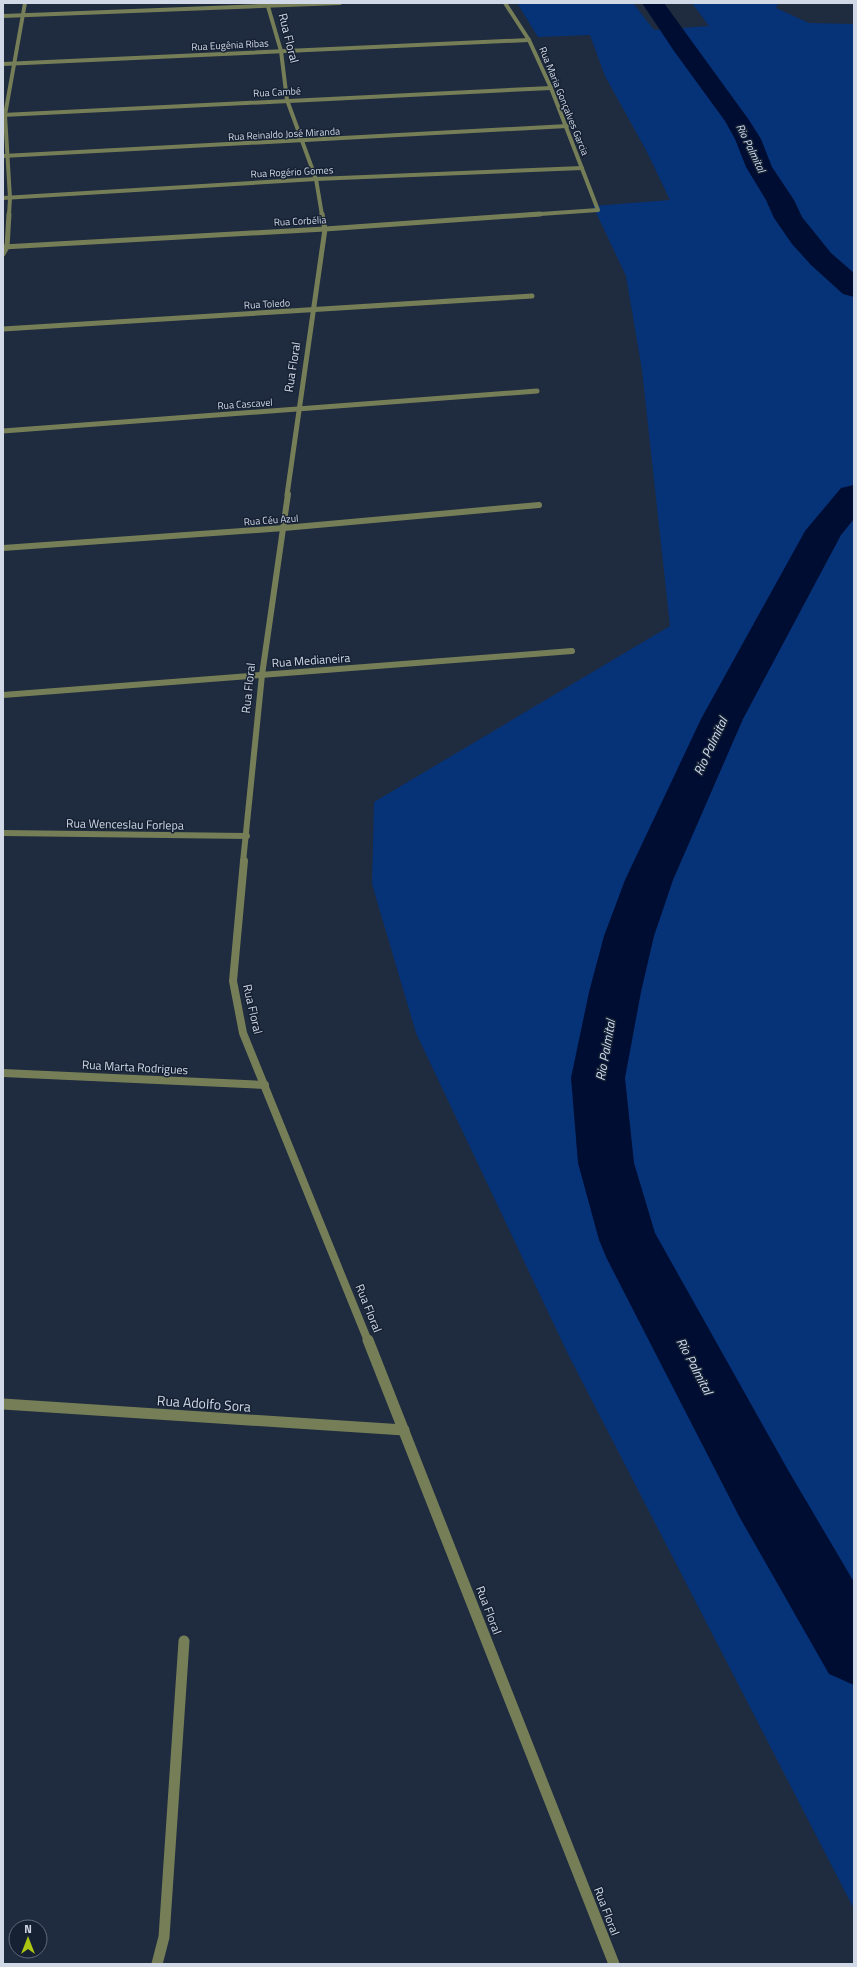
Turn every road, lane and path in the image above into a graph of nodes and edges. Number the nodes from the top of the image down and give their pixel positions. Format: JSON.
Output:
{"nodes":[{"id":1,"x":25,"y":3,"type":"edge"},
{"id":2,"x":340,"y":3,"type":"edge"},
{"id":3,"x":505,"y":3,"type":"edge"},
{"id":4,"x":843,"y":3,"type":"edge"},
{"id":5,"x":854,"y":4,"type":"edge"},
{"id":6,"x":267,"y":5,"type":"edge"},
{"id":7,"x":23,"y":15,"type":"junction"},
{"id":8,"x":3,"y":16,"type":"edge"},
{"id":9,"x":529,"y":40,"type":"junction"},
{"id":10,"x":281,"y":51,"type":"junction"},
{"id":11,"x":13,"y":63,"type":"junction"},
{"id":12,"x":3,"y":64,"type":"edge"},
{"id":13,"x":551,"y":88,"type":"junction"},
{"id":14,"x":287,"y":100,"type":"junction"},
{"id":15,"x":4,"y":115,"type":"edge"},
{"id":16,"x":567,"y":126,"type":"junction"},
{"id":17,"x":302,"y":141,"type":"junction"},
{"id":18,"x":3,"y":156,"type":"edge"},
{"id":19,"x":9,"y":156,"type":"junction"},
{"id":20,"x":582,"y":168,"type":"junction"},
{"id":21,"x":316,"y":179,"type":"junction"},
{"id":22,"x":3,"y":198,"type":"edge"},
{"id":23,"x":10,"y":198,"type":"junction"},
{"id":24,"x":598,"y":210,"type":"joint"},
{"id":25,"x":325,"y":229,"type":"junction"},
{"id":26,"x":5,"y":247,"type":"edge"},
{"id":27,"x":3,"y":254,"type":"edge"},
{"id":28,"x":532,"y":296,"type":"dead end"},
{"id":29,"x":315,"y":310,"type":"junction"},
{"id":30,"x":3,"y":329,"type":"edge"},
{"id":31,"x":537,"y":391,"type":"dead end"},
{"id":32,"x":299,"y":409,"type":"junction"},
{"id":33,"x":3,"y":431,"type":"edge"},
{"id":34,"x":539,"y":505,"type":"dead end"},
{"id":35,"x":284,"y":528,"type":"junction"},
{"id":36,"x":3,"y":548,"type":"edge"},
{"id":37,"x":572,"y":651,"type":"dead end"},
{"id":38,"x":262,"y":675,"type":"junction"},
{"id":39,"x":3,"y":695,"type":"edge"},
{"id":40,"x":3,"y":833,"type":"edge"},
{"id":41,"x":247,"y":836,"type":"junction"},
{"id":42,"x":3,"y":1073,"type":"edge"},
{"id":43,"x":265,"y":1085,"type":"junction"},
{"id":44,"x":3,"y":1404,"type":"edge"},
{"id":45,"x":404,"y":1430,"type":"junction"},
{"id":46,"x":184,"y":1641,"type":"dead end"},
{"id":47,"x":157,"y":1964,"type":"edge"},
{"id":48,"x":614,"y":1964,"type":"edge"}],
"edges":[{"from":1,"to":7,"type":"street"},
{"from":2,"to":6,"type":"street"},
{"from":3,"to":9,"type":"street","name":"Rua Maria Gonçalves Garcia"},
{"from":4,"to":5,"type":"path"},
{"from":6,"to":7,"type":"street"},
{"from":6,"to":10,"type":"street","name":"Rua Floral"},
{"from":7,"to":8,"type":"street"},
{"from":7,"to":11,"type":"street"},
{"from":9,"to":10,"type":"street","name":"Rua Eugênia Ribas"},
{"from":9,"to":13,"type":"street","name":"Rua Maria Gonçalves Garcia"},
{"from":10,"to":11,"type":"street","name":"Rua Eugênia Ribas"},
{"from":10,"to":14,"type":"street","name":"Rua Floral"},
{"from":11,"to":12,"type":"street","name":"Rua Eugênia Ribas"},
{"from":11,"to":15,"type":"street"},
{"from":13,"to":14,"type":"street","name":"Rua Cambé"},
{"from":13,"to":16,"type":"street","name":"Rua Maria Gonçalves Garcia"},
{"from":14,"to":15,"type":"street","name":"Rua Cambé"},
{"from":14,"to":17,"type":"street","name":"Rua Floral"},
{"from":15,"to":19,"type":"street"},
{"from":16,"to":17,"type":"street","name":"Rua Reinaldo José Miranda"},
{"from":16,"to":20,"type":"street","name":"Rua Maria Gonçalves Garcia"},
{"from":17,"to":19,"type":"street","name":"Rua Reinaldo José Miranda"},
{"from":17,"to":21,"type":"street","name":"Rua Floral"},
{"from":18,"to":19,"type":"street","name":"Rua Reinaldo José Miranda"},
{"from":19,"to":23,"type":"street"},
{"from":20,"to":21,"type":"street","name":"Rua Rogério Gomes"},
{"from":20,"to":24,"type":"street","name":"Rua Maria Gonçalves Garcia"},
{"from":21,"to":23,"type":"street","name":"Rua Rogério Gomes"},
{"from":21,"to":25,"type":"street","name":"Rua Floral"},
{"from":22,"to":23,"type":"street","name":"Rua Rogério Gomes"},
{"from":23,"to":26,"type":"street"},
{"from":24,"to":25,"type":"street","name":"Rua Corbélia"},
{"from":25,"to":26,"type":"street","name":"Rua Corbélia"},
{"from":25,"to":29,"type":"street","name":"Rua Floral"},
{"from":26,"to":27,"type":"street"},
{"from":28,"to":29,"type":"street","name":"Rua Toledo"},
{"from":29,"to":30,"type":"street","name":"Rua Toledo"},
{"from":29,"to":32,"type":"street","name":"Rua Floral"},
{"from":31,"to":32,"type":"street","name":"Rua Cascavel"},
{"from":32,"to":33,"type":"street","name":"Rua Cascavel"},
{"from":32,"to":35,"type":"street","name":"Rua Floral"},
{"from":34,"to":35,"type":"street","name":"Rua Céu Azul"},
{"from":35,"to":36,"type":"street","name":"Rua Céu Azul"},
{"from":35,"to":38,"type":"street","name":"Rua Floral"},
{"from":37,"to":38,"type":"street","name":"Rua Medianeira"},
{"from":38,"to":39,"type":"street","name":"Rua Medianeira"},
{"from":38,"to":41,"type":"street","name":"Rua Floral"},
{"from":40,"to":41,"type":"street","name":"Rua Wenceslau Forlepa"},
{"from":41,"to":43,"type":"street","name":"Rua Floral"},
{"from":42,"to":43,"type":"street","name":"Rua Marta Rodrigues"},
{"from":43,"to":45,"type":"street","name":"Rua Floral"},
{"from":44,"to":45,"type":"street","name":"Rua Adolfo Sora"},
{"from":45,"to":48,"type":"street","name":"Rua Floral"},
{"from":46,"to":47,"type":"street"}]}
